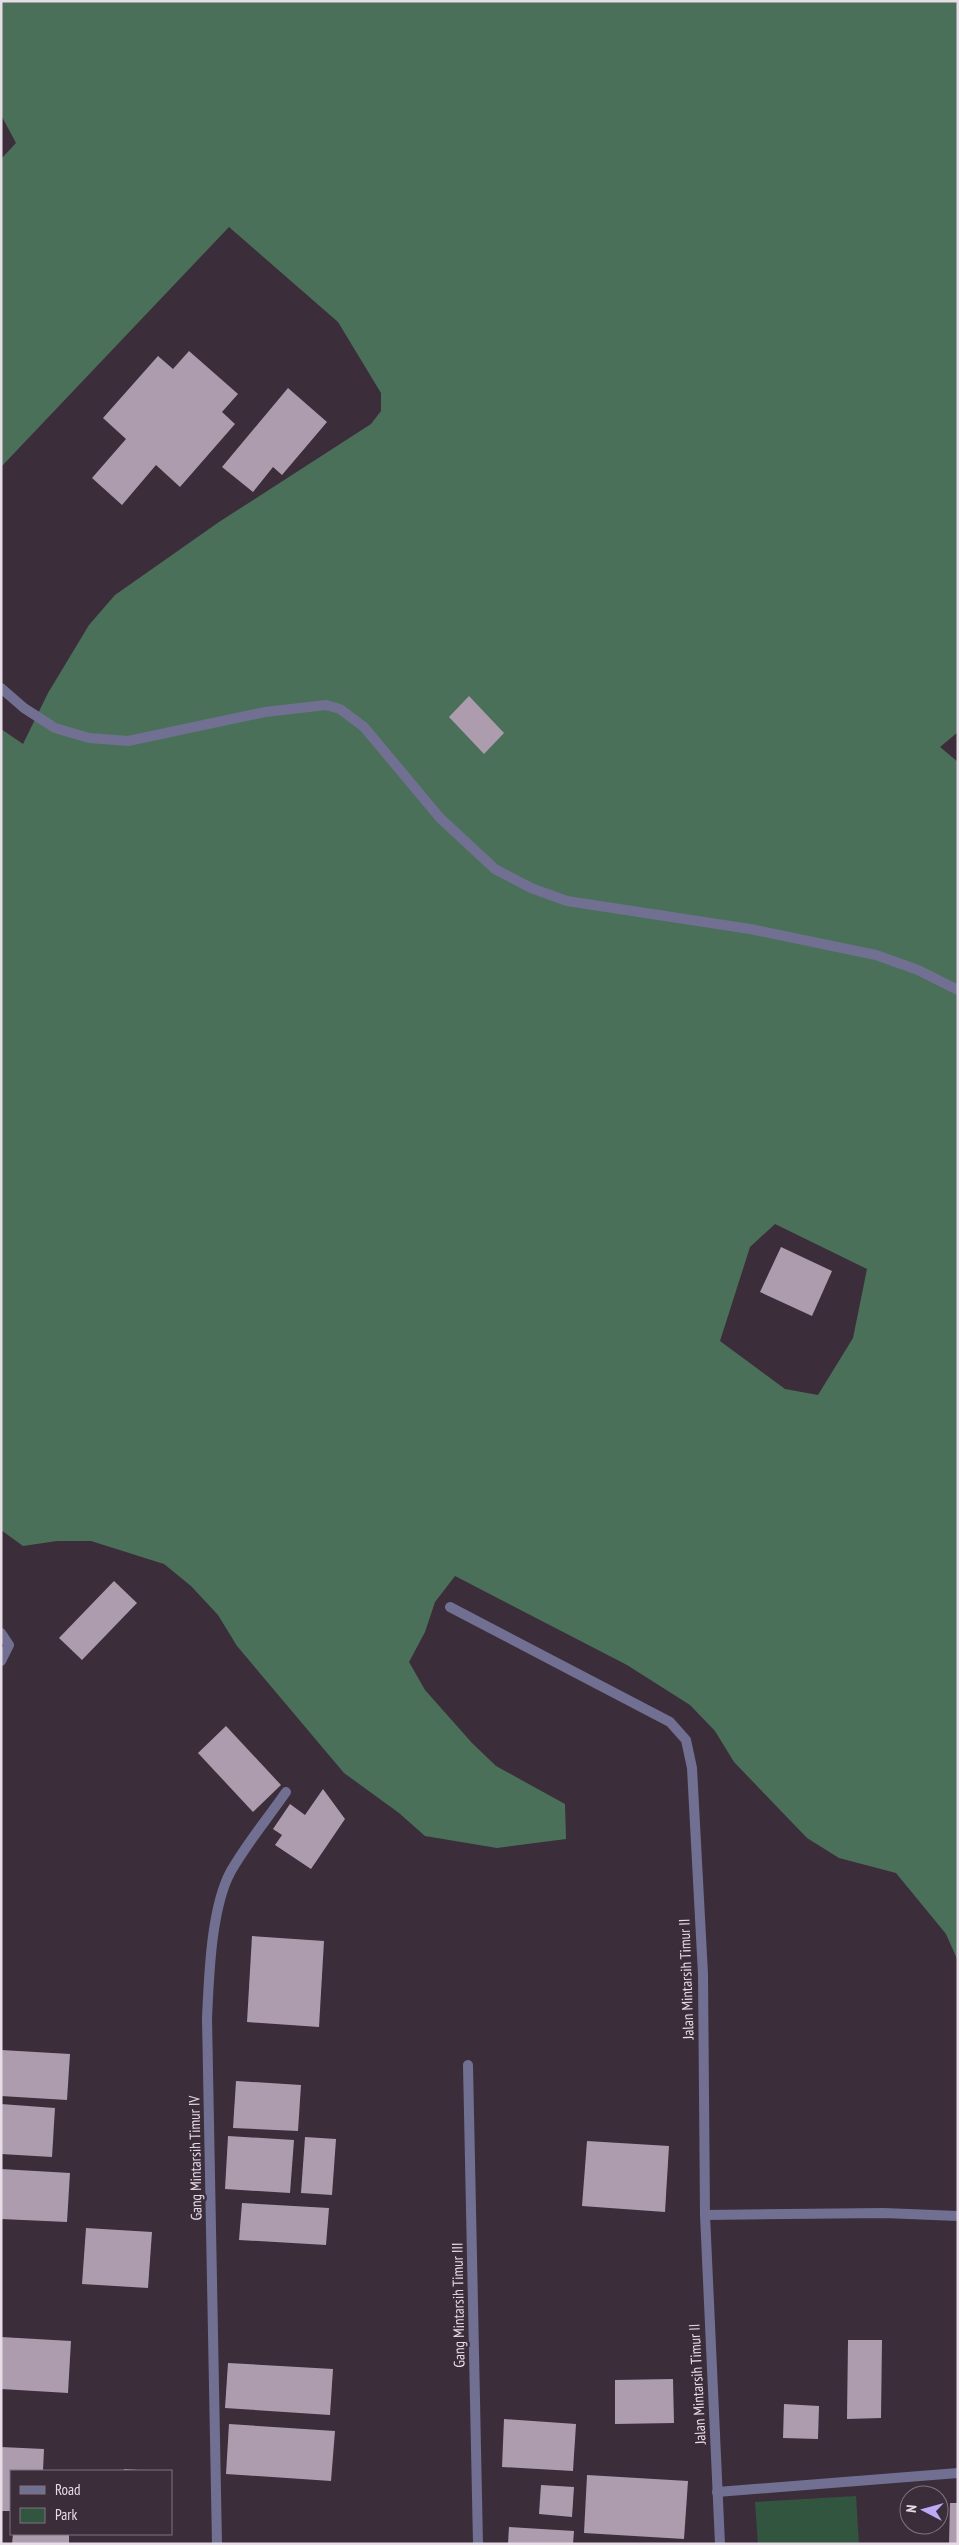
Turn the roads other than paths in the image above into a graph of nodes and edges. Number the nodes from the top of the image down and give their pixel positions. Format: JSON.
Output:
{"nodes":[{"id":1,"x":1,"y":688,"type":"edge"},
{"id":2,"x":958,"y":990,"type":"edge"},
{"id":3,"x":450,"y":1607,"type":"dead end"},
{"id":4,"x":1,"y":1633,"type":"edge"},
{"id":5,"x":1,"y":1661,"type":"edge"},
{"id":6,"x":286,"y":1792,"type":"dead end"},
{"id":7,"x":468,"y":2065,"type":"dead end"},
{"id":8,"x":705,"y":2215,"type":"junction"},
{"id":9,"x":958,"y":2216,"type":"edge"},
{"id":10,"x":958,"y":2473,"type":"edge"},
{"id":11,"x":717,"y":2492,"type":"junction"},
{"id":12,"x":217,"y":2544,"type":"edge"},
{"id":13,"x":478,"y":2544,"type":"edge"},
{"id":14,"x":720,"y":2544,"type":"edge"}],
"edges":[{"from":1,"to":2,"type":"street"},
{"from":3,"to":8,"type":"street","name":"Jalan Mintarsih Timur II"},
{"from":4,"to":5,"type":"street"},
{"from":6,"to":12,"type":"street","name":"Gang Mintarsih Timur IV"},
{"from":7,"to":13,"type":"street","name":"Gang Mintarsih Timur III"},
{"from":8,"to":9,"type":"street"},
{"from":8,"to":11,"type":"street","name":"Jalan Mintarsih Timur II"},
{"from":10,"to":11,"type":"street"},
{"from":11,"to":14,"type":"street","name":"Jalan Mintarsih Timur II"}]}
